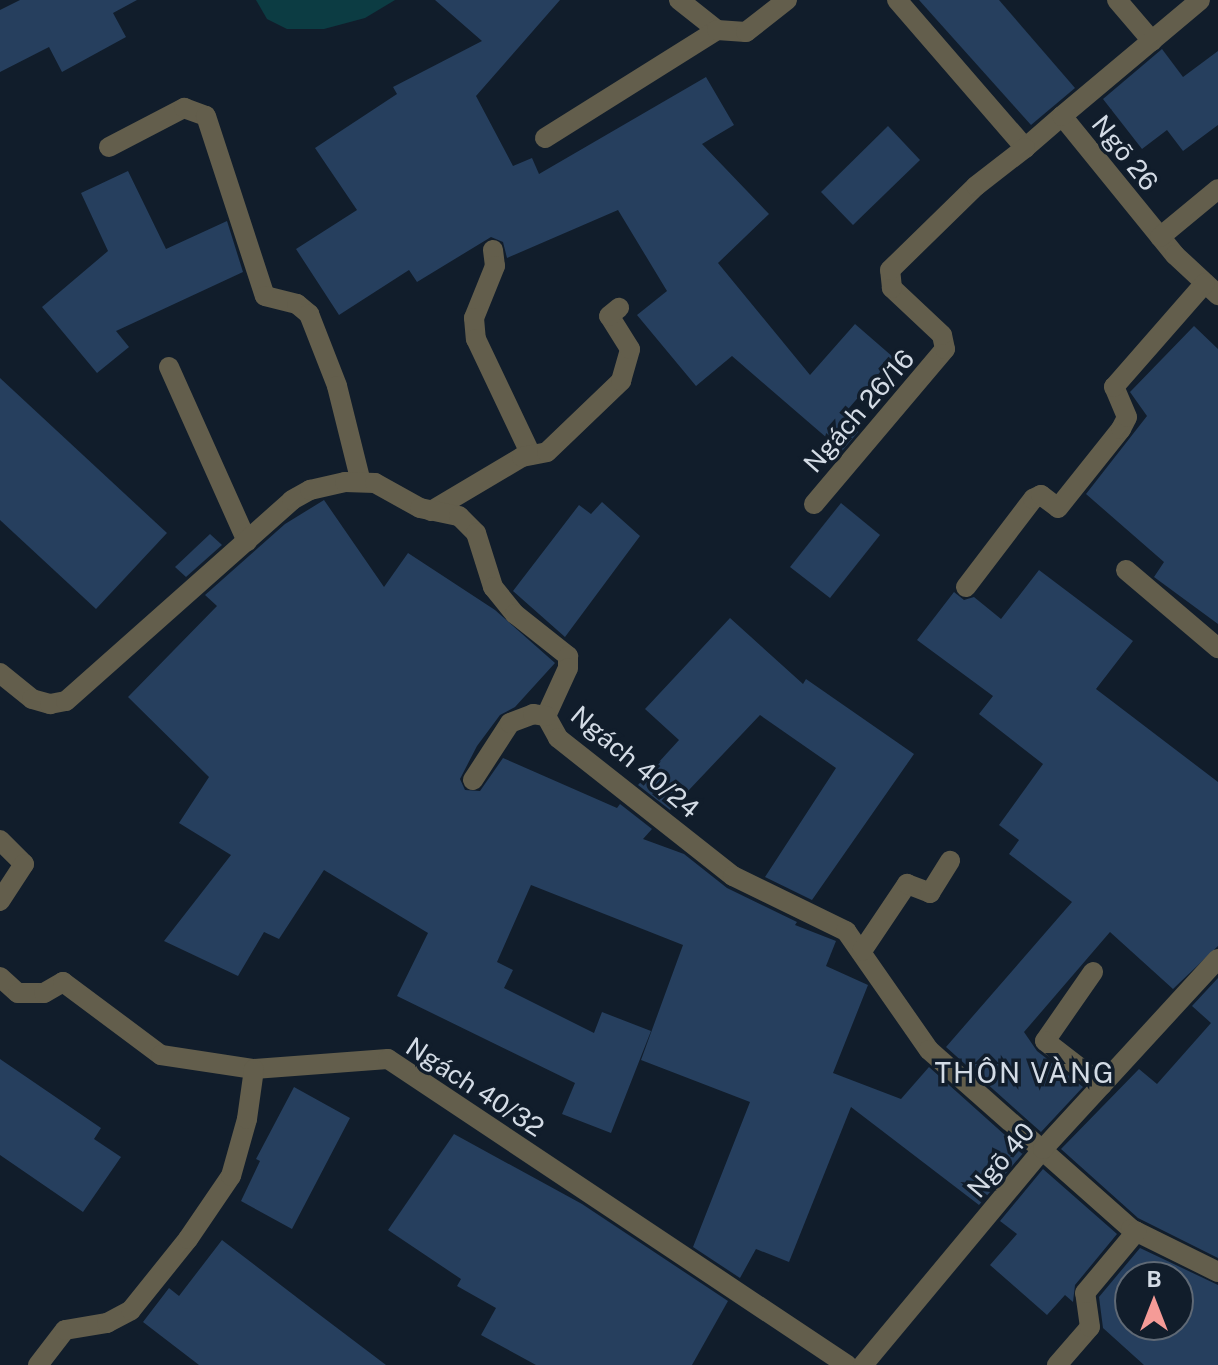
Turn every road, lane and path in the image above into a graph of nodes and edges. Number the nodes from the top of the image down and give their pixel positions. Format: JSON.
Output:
{"nodes":[{"id":1,"x":679,"y":0,"type":"edge"},
{"id":2,"x":787,"y":0,"type":"edge"},
{"id":3,"x":897,"y":0,"type":"edge"},
{"id":4,"x":1117,"y":0,"type":"edge"},
{"id":5,"x":1200,"y":0,"type":"edge"},
{"id":6,"x":717,"y":30,"type":"junction"},
{"id":7,"x":1152,"y":41,"type":"junction"},
{"id":8,"x":1062,"y":116,"type":"junction"},
{"id":9,"x":545,"y":138,"type":"dead end"},
{"id":10,"x":109,"y":147,"type":"dead end"},
{"id":11,"x":1025,"y":148,"type":"junction"},
{"id":12,"x":1218,"y":189,"type":"edge"},
{"id":13,"x":1160,"y":237,"type":"junction"},
{"id":14,"x":493,"y":250,"type":"dead end"},
{"id":15,"x":1212,"y":289,"type":"edge"},
{"id":16,"x":619,"y":308,"type":"dead end"},
{"id":17,"x":169,"y":367,"type":"dead end"},
{"id":18,"x":531,"y":455,"type":"junction"},
{"id":19,"x":361,"y":482,"type":"junction"},
{"id":20,"x":814,"y":504,"type":"dead end"},
{"id":21,"x":431,"y":511,"type":"junction"},
{"id":22,"x":247,"y":541,"type":"junction"},
{"id":23,"x":1126,"y":570,"type":"dead end"},
{"id":24,"x":966,"y":587,"type":"dead end"},
{"id":25,"x":1218,"y":648,"type":"edge"},
{"id":26,"x":0,"y":673,"type":"edge"},
{"id":27,"x":546,"y":716,"type":"junction"},
{"id":28,"x":473,"y":780,"type":"dead end"},
{"id":29,"x":0,"y":840,"type":"edge"},
{"id":30,"x":950,"y":861,"type":"dead end"},
{"id":31,"x":0,"y":901,"type":"edge"},
{"id":32,"x":862,"y":951,"type":"junction"},
{"id":33,"x":1218,"y":959,"type":"edge"},
{"id":34,"x":1093,"y":972,"type":"dead end"},
{"id":35,"x":0,"y":977,"type":"edge"},
{"id":36,"x":254,"y":1069,"type":"junction"},
{"id":37,"x":1102,"y":1085,"type":"junction"},
{"id":38,"x":1043,"y":1149,"type":"junction"},
{"id":39,"x":1136,"y":1232,"type":"junction"},
{"id":40,"x":1218,"y":1272,"type":"edge"},
{"id":41,"x":38,"y":1365,"type":"edge"},
{"id":42,"x":847,"y":1365,"type":"edge"},
{"id":43,"x":863,"y":1365,"type":"edge"},
{"id":44,"x":1057,"y":1365,"type":"edge"}],
"edges":[{"from":1,"to":6,"type":"street"},
{"from":2,"to":6,"type":"street"},
{"from":3,"to":11,"type":"street"},
{"from":4,"to":7,"type":"street"},
{"from":5,"to":7,"type":"street"},
{"from":6,"to":9,"type":"street"},
{"from":7,"to":8,"type":"street"},
{"from":8,"to":11,"type":"street","name":"Ngõ 26"},
{"from":8,"to":13,"type":"street","name":"Ngõ 26"},
{"from":10,"to":19,"type":"street"},
{"from":11,"to":20,"type":"street","name":"Ngách 26/16"},
{"from":12,"to":13,"type":"street"},
{"from":13,"to":15,"type":"street","name":"Ngõ 26"},
{"from":14,"to":18,"type":"street"},
{"from":15,"to":24,"type":"street"},
{"from":16,"to":18,"type":"street"},
{"from":17,"to":22,"type":"street"},
{"from":18,"to":21,"type":"street"},
{"from":19,"to":21,"type":"street","name":"Ngách 40/24"},
{"from":19,"to":22,"type":"street","name":"Ngách 40/24"},
{"from":21,"to":27,"type":"street","name":"Ngách 40/24"},
{"from":22,"to":26,"type":"street","name":"Ngách 40/24"},
{"from":23,"to":25,"type":"street"},
{"from":27,"to":28,"type":"street"},
{"from":27,"to":32,"type":"street","name":"Ngách 40/24"},
{"from":29,"to":31,"type":"street"},
{"from":30,"to":32,"type":"street"},
{"from":32,"to":38,"type":"street","name":"Ngách 40/24"},
{"from":33,"to":37,"type":"street","name":"Ngõ 40"},
{"from":34,"to":37,"type":"street"},
{"from":35,"to":36,"type":"street","name":"Ngách 40/32"},
{"from":36,"to":41,"type":"street"},
{"from":36,"to":42,"type":"street","name":"Ngách 40/32"},
{"from":37,"to":38,"type":"street","name":"Ngõ 40"},
{"from":38,"to":39,"type":"street","name":"Ngách 40/24"},
{"from":38,"to":43,"type":"street","name":"Ngõ 40"},
{"from":39,"to":40,"type":"street","name":"Ngách 40/24"},
{"from":39,"to":44,"type":"street"}]}
